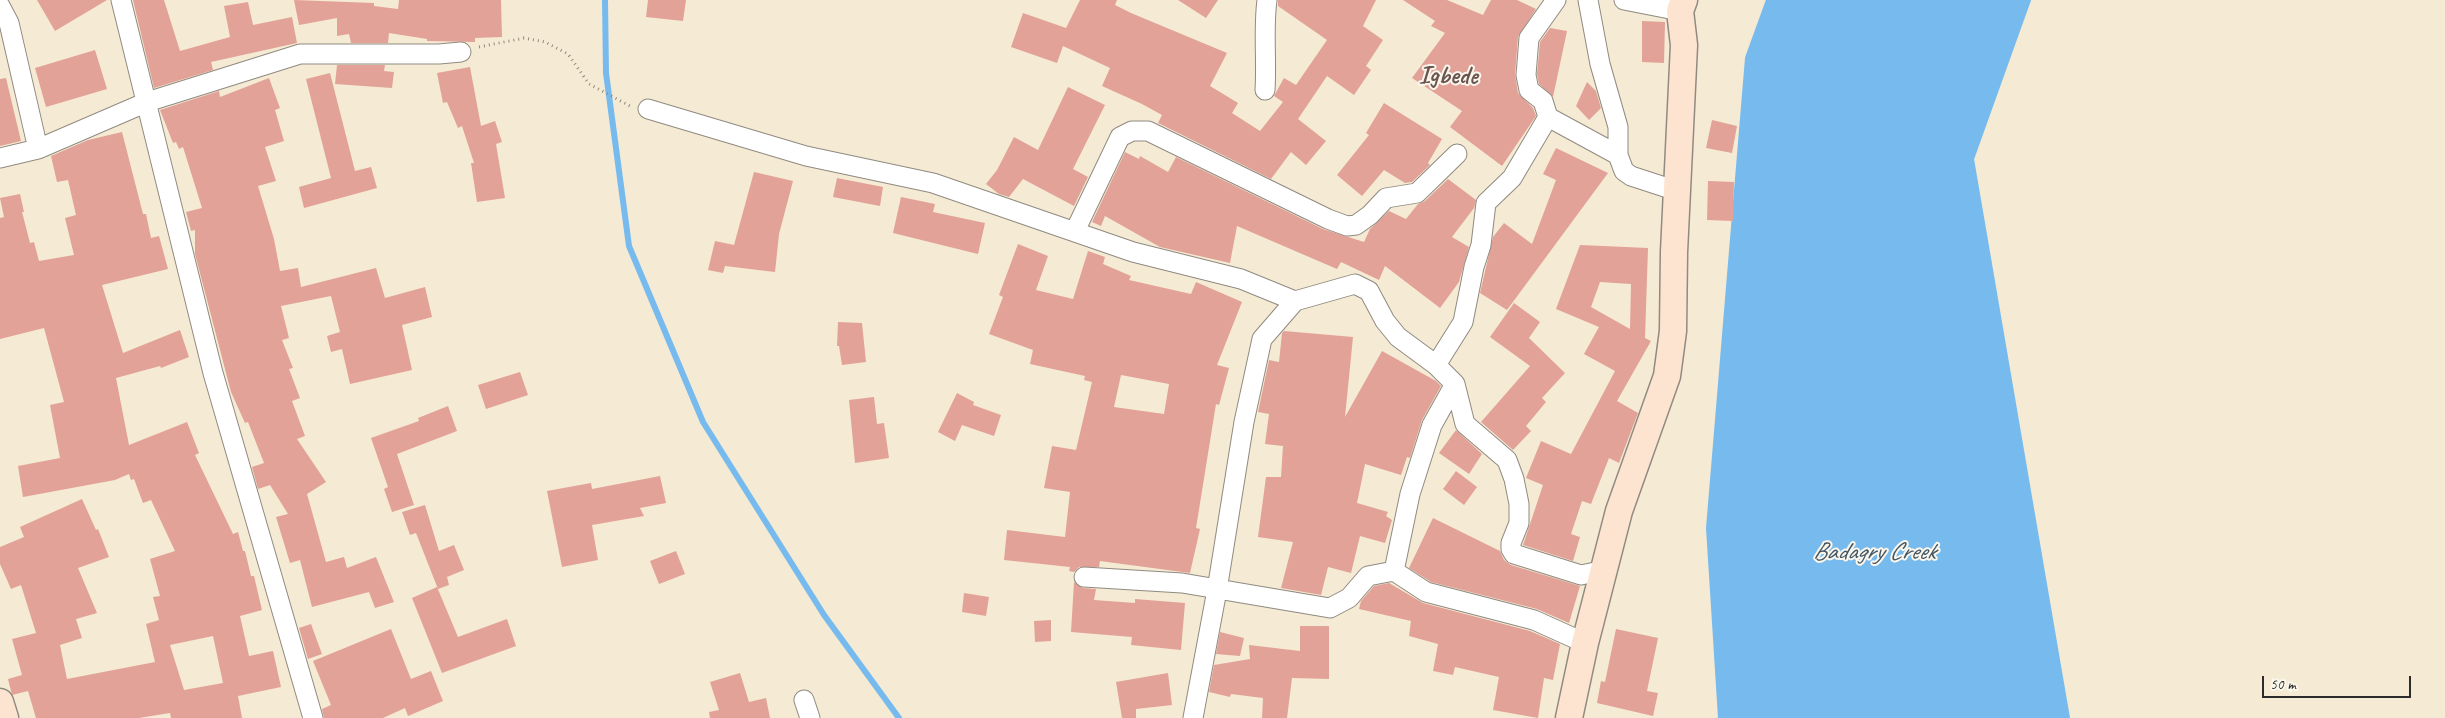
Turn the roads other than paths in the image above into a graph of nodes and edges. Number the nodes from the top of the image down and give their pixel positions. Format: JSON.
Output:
{"nodes":[{"id":1,"x":121,"y":0,"type":"edge"},
{"id":2,"x":1267,"y":0,"type":"edge"},
{"id":3,"x":1556,"y":0,"type":"edge"},
{"id":4,"x":1588,"y":0,"type":"edge"},
{"id":5,"x":1624,"y":0,"type":"edge"},
{"id":6,"x":0,"y":6,"type":"edge"},
{"id":7,"x":1682,"y":6,"type":"edge"},
{"id":8,"x":461,"y":52,"type":"road end"},
{"id":9,"x":1266,"y":90,"type":"dead end"},
{"id":10,"x":147,"y":102,"type":"junction"},
{"id":11,"x":648,"y":109,"type":"road end"},
{"id":12,"x":1548,"y":118,"type":"junction"},
{"id":13,"x":38,"y":149,"type":"junction"},
{"id":14,"x":1457,"y":154,"type":"dead end"},
{"id":15,"x":1618,"y":155,"type":"junction"},
{"id":16,"x":0,"y":158,"type":"edge"},
{"id":17,"x":1677,"y":191,"type":"junction"},
{"id":18,"x":1075,"y":231,"type":"junction"},
{"id":19,"x":1295,"y":301,"type":"junction"},
{"id":20,"x":1436,"y":365,"type":"junction"},
{"id":21,"x":1455,"y":384,"type":"junction"},
{"id":22,"x":1605,"y":570,"type":"junction"},
{"id":23,"x":1394,"y":571,"type":"junction"},
{"id":24,"x":1084,"y":577,"type":"dead end"},
{"id":25,"x":1217,"y":590,"type":"junction"},
{"id":26,"x":1585,"y":643,"type":"junction"},
{"id":27,"x":804,"y":700,"type":"dead end"},
{"id":28,"x":0,"y":702,"type":"edge"},
{"id":29,"x":5,"y":718,"type":"edge"},
{"id":30,"x":313,"y":718,"type":"edge"},
{"id":31,"x":810,"y":718,"type":"edge"},
{"id":32,"x":1193,"y":718,"type":"edge"},
{"id":33,"x":1569,"y":718,"type":"edge"}],
"edges":[{"from":1,"to":10,"type":"street"},
{"from":2,"to":9,"type":"street"},
{"from":3,"to":12,"type":"street"},
{"from":4,"to":15,"type":"street"},
{"from":5,"to":7,"type":"street"},
{"from":6,"to":13,"type":"street"},
{"from":7,"to":17,"type":"street"},
{"from":8,"to":10,"type":"street"},
{"from":10,"to":13,"type":"street"},
{"from":10,"to":30,"type":"street"},
{"from":11,"to":18,"type":"street"},
{"from":12,"to":15,"type":"street"},
{"from":12,"to":20,"type":"street"},
{"from":13,"to":16,"type":"street"},
{"from":14,"to":18,"type":"street"},
{"from":15,"to":17,"type":"street"},
{"from":17,"to":22,"type":"street"},
{"from":18,"to":19,"type":"street"},
{"from":19,"to":20,"type":"street"},
{"from":19,"to":25,"type":"street"},
{"from":20,"to":21,"type":"street"},
{"from":21,"to":22,"type":"street"},
{"from":21,"to":23,"type":"street"},
{"from":22,"to":26,"type":"street"},
{"from":23,"to":25,"type":"street"},
{"from":23,"to":26,"type":"street"},
{"from":24,"to":25,"type":"street"},
{"from":25,"to":32,"type":"street"},
{"from":26,"to":33,"type":"street"},
{"from":27,"to":31,"type":"street"},
{"from":28,"to":29,"type":"street"}]}
